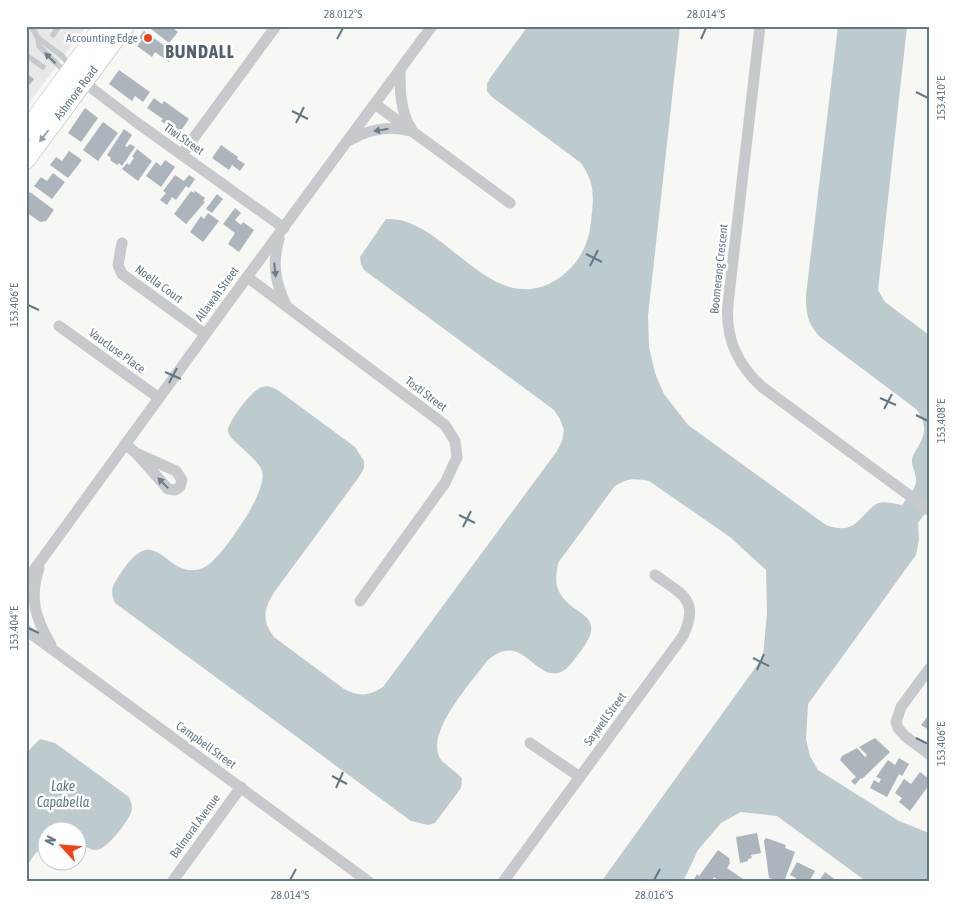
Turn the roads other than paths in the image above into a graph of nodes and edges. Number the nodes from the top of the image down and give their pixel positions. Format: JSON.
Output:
{"nodes":[{"id":1,"x":31,"y":26,"type":"edge"},
{"id":2,"x":59,"y":26,"type":"edge"},
{"id":3,"x":103,"y":26,"type":"edge"},
{"id":4,"x":126,"y":26,"type":"edge"},
{"id":5,"x":276,"y":26,"type":"edge"},
{"id":6,"x":432,"y":26,"type":"edge"},
{"id":7,"x":760,"y":26,"type":"edge"},
{"id":8,"x":53,"y":35,"type":"dead end"},
{"id":9,"x":38,"y":38,"type":"junction"},
{"id":10,"x":26,"y":55,"type":"edge"},
{"id":11,"x":43,"y":67,"type":"dead end"},
{"id":12,"x":72,"y":69,"type":"junction"},
{"id":13,"x":400,"y":70,"type":"junction"},
{"id":14,"x":85,"y":82,"type":"junction"},
{"id":15,"x":375,"y":104,"type":"junction"},
{"id":16,"x":26,"y":131,"type":"edge"},
{"id":17,"x":415,"y":133,"type":"junction"},
{"id":18,"x":348,"y":141,"type":"junction"},
{"id":19,"x":182,"y":154,"type":"junction"},
{"id":20,"x":26,"y":160,"type":"edge"},
{"id":21,"x":510,"y":203,"type":"dead end"},
{"id":22,"x":282,"y":230,"type":"junction"},
{"id":23,"x":122,"y":243,"type":"dead end"},
{"id":24,"x":246,"y":277,"type":"junction"},
{"id":25,"x":287,"y":307,"type":"junction"},
{"id":26,"x":59,"y":326,"type":"dead end"},
{"id":27,"x":205,"y":334,"type":"junction"},
{"id":28,"x":159,"y":398,"type":"junction"},
{"id":29,"x":125,"y":444,"type":"junction"},
{"id":30,"x":136,"y":453,"type":"dead end"},
{"id":31,"x":929,"y":510,"type":"edge"},
{"id":32,"x":44,"y":557,"type":"junction"},
{"id":33,"x":656,"y":575,"type":"dead end"},
{"id":34,"x":26,"y":580,"type":"edge"},
{"id":35,"x":360,"y":601,"type":"dead end"},
{"id":36,"x":27,"y":631,"type":"edge"},
{"id":37,"x":54,"y":651,"type":"junction"},
{"id":38,"x":929,"y":669,"type":"edge"},
{"id":39,"x":530,"y":743,"type":"dead end"},
{"id":40,"x":929,"y":754,"type":"edge"},
{"id":41,"x":580,"y":777,"type":"junction"},
{"id":42,"x":241,"y":787,"type":"junction"},
{"id":43,"x":172,"y":882,"type":"edge"},
{"id":44,"x":368,"y":882,"type":"edge"},
{"id":45,"x":503,"y":882,"type":"edge"}],
"edges":[{"from":1,"to":9,"type":"lane"},
{"from":2,"to":8,"type":"lane"},
{"from":3,"to":12,"type":"main road","name":"Ashmore Road"},
{"from":4,"to":14,"type":"main road","name":"Ashmore Road"},
{"from":5,"to":19,"type":"street"},
{"from":6,"to":13,"type":"street","name":"Allawah Street"},
{"from":7,"to":31,"type":"street","name":"Boomerang Crescent"},
{"from":9,"to":12,"type":"lane"},
{"from":12,"to":9,"type":"lane","one_way":true},
{"from":10,"to":11,"type":"lane"},
{"from":12,"to":14,"type":"street","name":"Tiwi Street"},
{"from":12,"to":16,"type":"main road","name":"Ashmore Road"},
{"from":13,"to":15,"type":"street","name":"Allawah Street"},
{"from":13,"to":17,"type":"street"},
{"from":14,"to":19,"type":"street","name":"Tiwi Street"},
{"from":14,"to":20,"type":"main road","name":"Ashmore Road","one_way":true},
{"from":15,"to":17,"type":"street"},
{"from":15,"to":18,"type":"street","name":"Allawah Street"},
{"from":17,"to":18,"type":"street","one_way":true},
{"from":17,"to":21,"type":"street"},
{"from":18,"to":22,"type":"street","name":"Allawah Street"},
{"from":19,"to":22,"type":"street","name":"Tiwi Street"},
{"from":22,"to":24,"type":"street","name":"Allawah Street"},
{"from":22,"to":25,"type":"street","one_way":true},
{"from":23,"to":27,"type":"street","name":"Noella Court"},
{"from":24,"to":25,"type":"street","name":"Tosti Street"},
{"from":24,"to":27,"type":"street","name":"Allawah Street"},
{"from":25,"to":35,"type":"street","name":"Tosti Street"},
{"from":26,"to":28,"type":"street","name":"Vaucluse Place"},
{"from":27,"to":28,"type":"street","name":"Allawah Street"},
{"from":28,"to":29,"type":"street","name":"Allawah Street"},
{"from":29,"to":30,"type":"street"},
{"from":29,"to":32,"type":"street","name":"Allawah Street"},
{"from":32,"to":34,"type":"street","name":"Allawah Street"},
{"from":32,"to":37,"type":"street"},
{"from":33,"to":41,"type":"street","name":"Saywell Street"},
{"from":36,"to":37,"type":"street","name":"Campbell Street"},
{"from":37,"to":42,"type":"street","name":"Campbell Street"},
{"from":38,"to":40,"type":"street"},
{"from":39,"to":41,"type":"street"},
{"from":41,"to":45,"type":"street","name":"Saywell Street"},
{"from":42,"to":43,"type":"street","name":"Balmoral Avenue"},
{"from":42,"to":44,"type":"street","name":"Campbell Street"}]}
